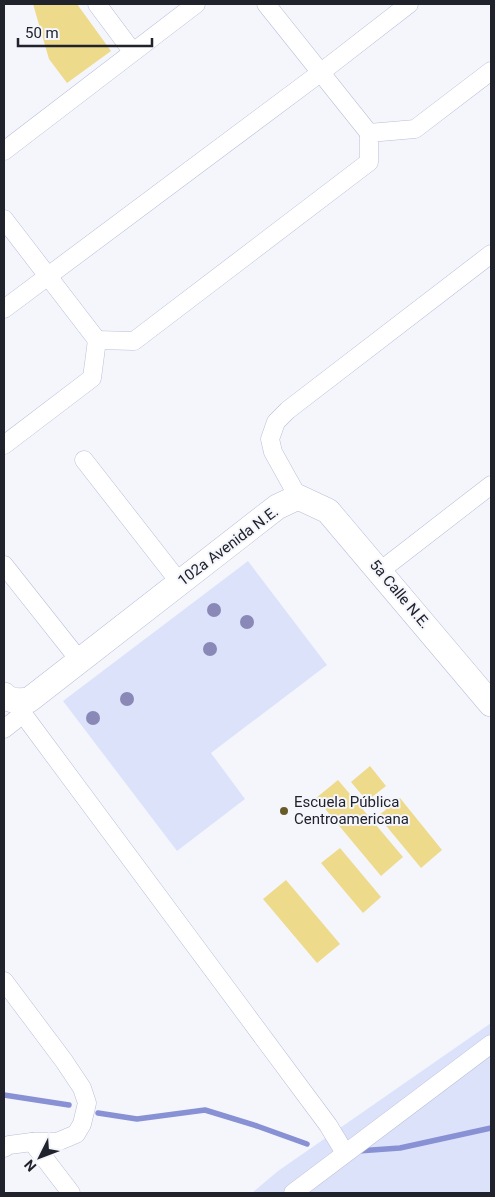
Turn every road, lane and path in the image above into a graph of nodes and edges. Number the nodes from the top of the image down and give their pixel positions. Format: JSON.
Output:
{"nodes":[{"id":1,"x":98,"y":4,"type":"edge"},
{"id":2,"x":196,"y":4,"type":"edge"},
{"id":3,"x":266,"y":4,"type":"edge"},
{"id":4,"x":409,"y":4,"type":"edge"},
{"id":5,"x":132,"y":52,"type":"junction"},
{"id":6,"x":491,"y":71,"type":"edge"},
{"id":7,"x":320,"y":73,"type":"junction"},
{"id":8,"x":369,"y":133,"type":"junction"},
{"id":9,"x":4,"y":151,"type":"edge"},
{"id":10,"x":4,"y":219,"type":"edge"},
{"id":11,"x":491,"y":254,"type":"edge"},
{"id":12,"x":48,"y":275,"type":"junction"},
{"id":13,"x":4,"y":308,"type":"edge"},
{"id":14,"x":97,"y":340,"type":"junction"},
{"id":15,"x":4,"y":445,"type":"edge"},
{"id":16,"x":84,"y":460,"type":"dead end"},
{"id":17,"x":491,"y":486,"type":"edge"},
{"id":18,"x":298,"y":497,"type":"junction"},
{"id":19,"x":4,"y":565,"type":"edge"},
{"id":20,"x":380,"y":571,"type":"junction"},
{"id":21,"x":180,"y":583,"type":"junction"},
{"id":22,"x":80,"y":661,"type":"junction"},
{"id":23,"x":15,"y":704,"type":"edge"},
{"id":24,"x":491,"y":704,"type":"edge"},
{"id":25,"x":4,"y":729,"type":"edge"},
{"id":26,"x":4,"y":981,"type":"edge"},
{"id":27,"x":491,"y":1044,"type":"edge"},
{"id":28,"x":32,"y":1142,"type":"junction"},
{"id":29,"x":4,"y":1148,"type":"edge"},
{"id":30,"x":344,"y":1153,"type":"junction"},
{"id":31,"x":71,"y":1193,"type":"edge"},
{"id":32,"x":293,"y":1193,"type":"edge"}],
"edges":[{"from":1,"to":5,"type":"street"},
{"from":2,"to":5,"type":"street"},
{"from":3,"to":7,"type":"street"},
{"from":4,"to":7,"type":"street"},
{"from":5,"to":9,"type":"street"},
{"from":6,"to":8,"type":"street"},
{"from":7,"to":8,"type":"street"},
{"from":7,"to":12,"type":"street"},
{"from":8,"to":14,"type":"street"},
{"from":10,"to":12,"type":"street"},
{"from":11,"to":18,"type":"street"},
{"from":12,"to":13,"type":"street"},
{"from":12,"to":14,"type":"street"},
{"from":14,"to":15,"type":"street"},
{"from":16,"to":21,"type":"street"},
{"from":17,"to":20,"type":"street"},
{"from":18,"to":20,"type":"street","name":"5a Calle N.E."},
{"from":18,"to":21,"type":"street","name":"102a Avenida N.E."},
{"from":19,"to":22,"type":"street"},
{"from":20,"to":24,"type":"street","name":"5a Calle N.E."},
{"from":21,"to":22,"type":"street","name":"102a Avenida N.E."},
{"from":22,"to":23,"type":"street","name":"102a Avenida N.E."},
{"from":23,"to":25,"type":"street"},
{"from":23,"to":30,"type":"street"},
{"from":26,"to":28,"type":"street"},
{"from":27,"to":30,"type":"street"},
{"from":28,"to":29,"type":"street"},
{"from":28,"to":31,"type":"street"},
{"from":30,"to":32,"type":"street"}]}
